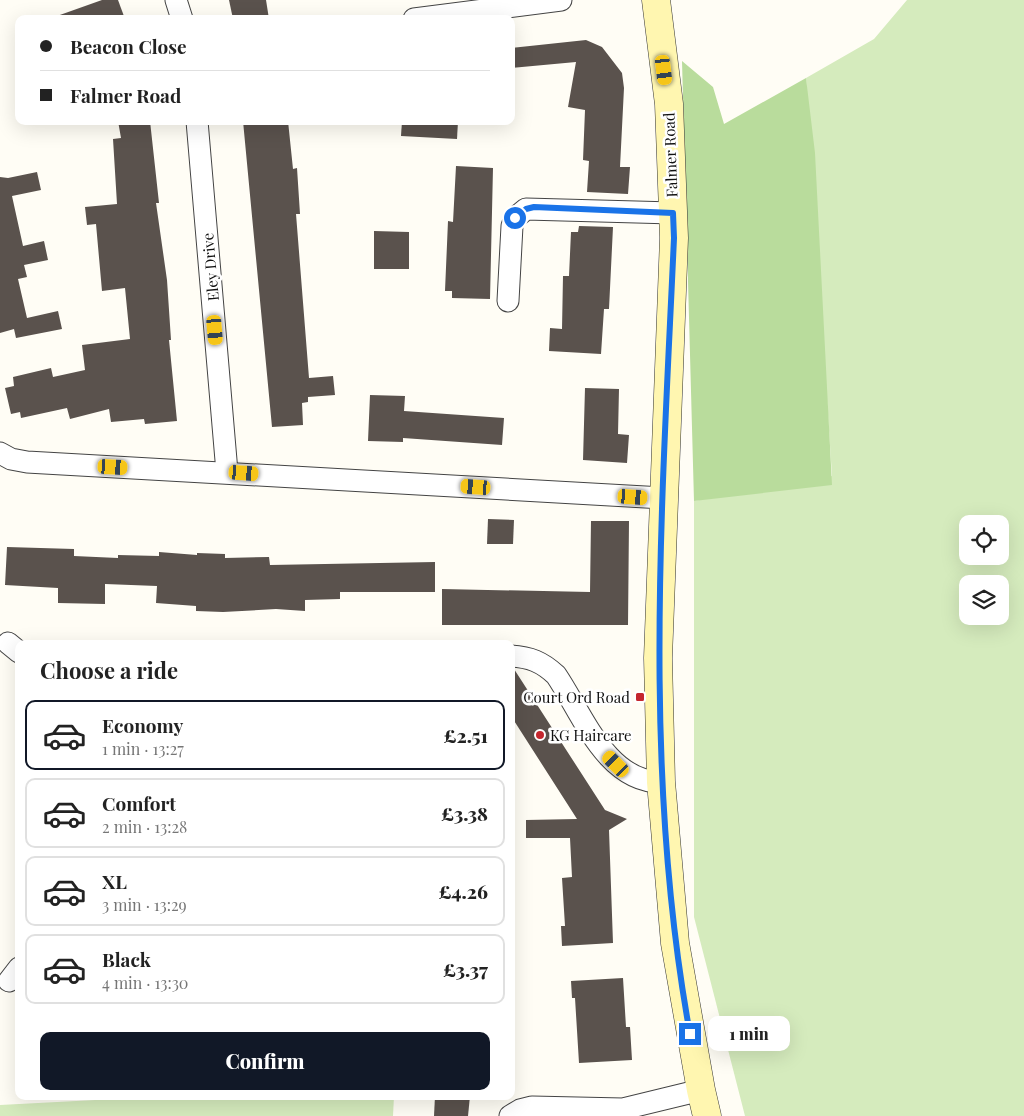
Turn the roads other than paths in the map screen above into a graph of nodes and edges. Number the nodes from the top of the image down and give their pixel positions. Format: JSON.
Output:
{"nodes":[{"id":1,"x":176,"y":0,"type":"edge"},
{"id":2,"x":561,"y":0,"type":"edge"},
{"id":3,"x":656,"y":0,"type":"edge"},
{"id":4,"x":181,"y":15,"type":"edge"},
{"id":5,"x":445,"y":15,"type":"edge"},
{"id":6,"x":197,"y":125,"type":"edge"},
{"id":7,"x":673,"y":213,"type":"junction"},
{"id":8,"x":508,"y":301,"type":"dead end"},
{"id":9,"x":0,"y":453,"type":"edge"},
{"id":10,"x":226,"y":472,"type":"junction"},
{"id":11,"x":663,"y":498,"type":"junction"},
{"id":12,"x":515,"y":656,"type":"edge"},
{"id":13,"x":661,"y":782,"type":"junction"},
{"id":14,"x":700,"y":1090,"type":"junction"},
{"id":15,"x":510,"y":1116,"type":"edge"},
{"id":16,"x":707,"y":1116,"type":"edge"}],
"edges":[{"from":1,"to":4,"type":"street"},
{"from":2,"to":5,"type":"street"},
{"from":3,"to":7,"type":"main road","name":"Falmer Road"},
{"from":6,"to":10,"type":"street","name":"Eley Drive"},
{"from":7,"to":8,"type":"street"},
{"from":7,"to":11,"type":"main road","name":"Falmer Road"},
{"from":9,"to":10,"type":"street"},
{"from":10,"to":11,"type":"street"},
{"from":11,"to":13,"type":"main road","name":"Falmer Road"},
{"from":12,"to":13,"type":"street"},
{"from":13,"to":14,"type":"main road","name":"Falmer Road"},
{"from":14,"to":15,"type":"street"},
{"from":14,"to":16,"type":"main road","name":"Falmer Road"}]}
